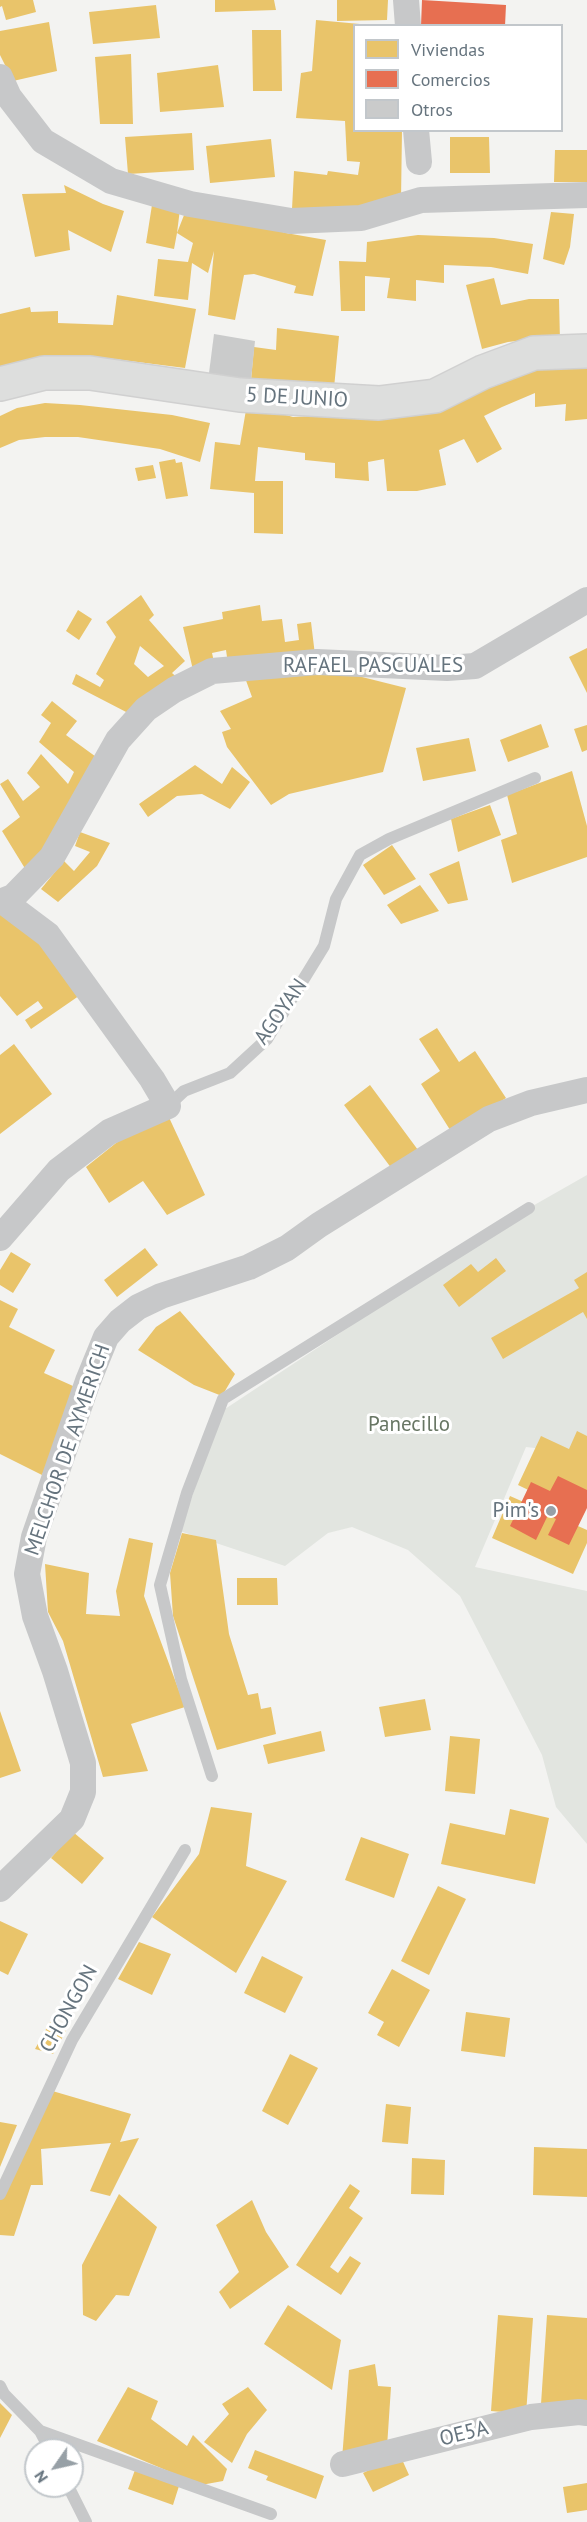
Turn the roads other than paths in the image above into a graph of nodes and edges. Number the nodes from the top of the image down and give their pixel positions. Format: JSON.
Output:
{"nodes":[{"id":1,"x":406,"y":0,"type":"edge"},
{"id":2,"x":408,"y":24,"type":"edge"},
{"id":3,"x":0,"y":77,"type":"edge"},
{"id":4,"x":416,"y":132,"type":"edge"},
{"id":5,"x":419,"y":162,"type":"dead end"},
{"id":6,"x":587,"y":195,"type":"edge"},
{"id":7,"x":587,"y":351,"type":"edge"},
{"id":8,"x":0,"y":384,"type":"edge"},
{"id":9,"x":587,"y":600,"type":"edge"},
{"id":10,"x":535,"y":778,"type":"dead end"},
{"id":11,"x":2,"y":902,"type":"edge"},
{"id":12,"x":587,"y":1090,"type":"edge"},
{"id":13,"x":168,"y":1106,"type":"junction"},
{"id":14,"x":529,"y":1208,"type":"dead end"},
{"id":15,"x":0,"y":1238,"type":"edge"},
{"id":16,"x":212,"y":1776,"type":"dead end"},
{"id":17,"x":185,"y":1850,"type":"dead end"},
{"id":18,"x":0,"y":1889,"type":"edge"},
{"id":19,"x":0,"y":2194,"type":"edge"},
{"id":20,"x":0,"y":2386,"type":"edge"},
{"id":21,"x":587,"y":2414,"type":"edge"},
{"id":22,"x":40,"y":2431,"type":"junction"},
{"id":23,"x":44,"y":2438,"type":"edge"},
{"id":24,"x":343,"y":2464,"type":"dead end"},
{"id":25,"x":74,"y":2498,"type":"edge"},
{"id":26,"x":271,"y":2514,"type":"dead end"},
{"id":27,"x":86,"y":2522,"type":"edge"}],
"edges":[{"from":1,"to":2,"type":"street"},
{"from":3,"to":6,"type":"street"},
{"from":4,"to":5,"type":"street"},
{"from":7,"to":8,"type":"street","name":"5 DE JUNIO"},
{"from":9,"to":11,"type":"street","name":"RAFAEL PASCUALES"},
{"from":10,"to":13,"type":"lane","name":"AGOYAN"},
{"from":11,"to":13,"type":"street"},
{"from":12,"to":18,"type":"street","name":"MELCHOR DE AYMERICH"},
{"from":13,"to":15,"type":"street","name":"AGOYAN"},
{"from":14,"to":16,"type":"lane"},
{"from":17,"to":19,"type":"lane","name":"CHONGON"},
{"from":20,"to":22,"type":"lane"},
{"from":21,"to":24,"type":"street","name":"OE5A"},
{"from":22,"to":23,"type":"lane"},
{"from":22,"to":26,"type":"lane"},
{"from":25,"to":27,"type":"lane"}]}
